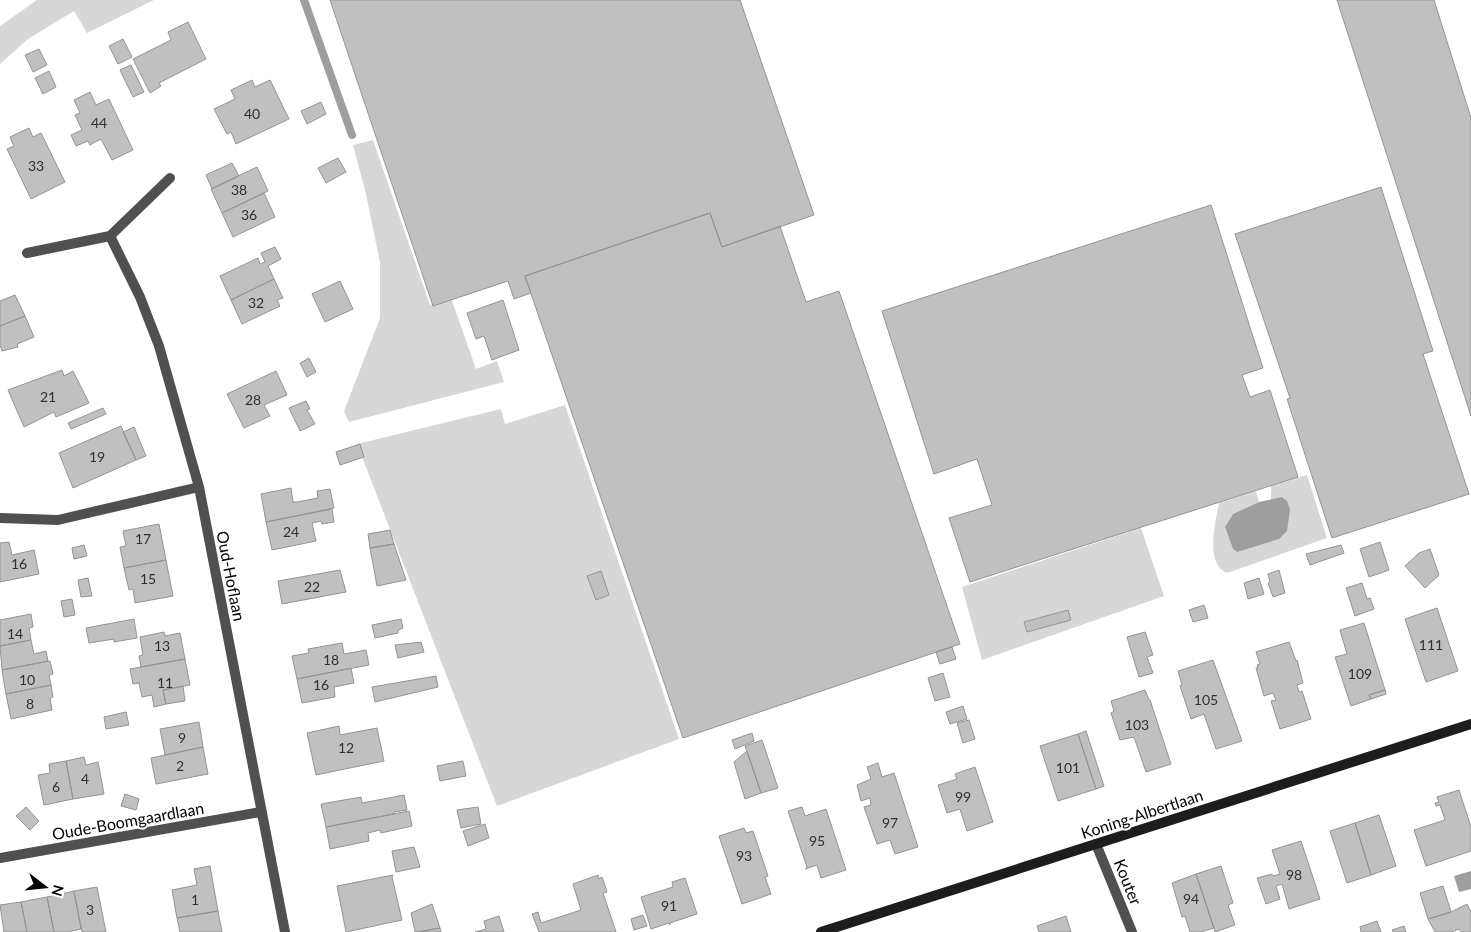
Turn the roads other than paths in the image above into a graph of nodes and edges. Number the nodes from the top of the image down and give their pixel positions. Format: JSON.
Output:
{"nodes":[{"id":1,"x":170,"y":178,"type":"dead end"},
{"id":2,"x":110,"y":236,"type":"junction"},
{"id":3,"x":27,"y":252,"type":"dead end"},
{"id":4,"x":198,"y":487,"type":"junction"},
{"id":5,"x":0,"y":518,"type":"edge"},
{"id":6,"x":1471,"y":724,"type":"edge"},
{"id":7,"x":260,"y":812,"type":"junction"},
{"id":8,"x":1096,"y":844,"type":"junction"},
{"id":9,"x":0,"y":858,"type":"edge"},
{"id":10,"x":841,"y":929,"type":"edge"},
{"id":11,"x":284,"y":932,"type":"edge"},
{"id":12,"x":821,"y":932,"type":"edge"},
{"id":13,"x":1132,"y":932,"type":"edge"}],
"edges":[{"from":1,"to":2,"type":"street"},
{"from":2,"to":3,"type":"street"},
{"from":2,"to":4,"type":"street","name":"Oud-Hoflaan"},
{"from":4,"to":5,"type":"street"},
{"from":4,"to":7,"type":"street","name":"Oud-Hoflaan"},
{"from":6,"to":8,"type":"street","name":"Koning-Albertlaan"},
{"from":7,"to":9,"type":"street","name":"Oude-Boomgaardlaan"},
{"from":7,"to":11,"type":"street","name":"Oud-Hoflaan"},
{"from":8,"to":10,"type":"street","name":"Koning-Albertlaan"},
{"from":8,"to":13,"type":"street","name":"Kouter"},
{"from":10,"to":12,"type":"street","name":"Koning-Albertlaan"}]}
